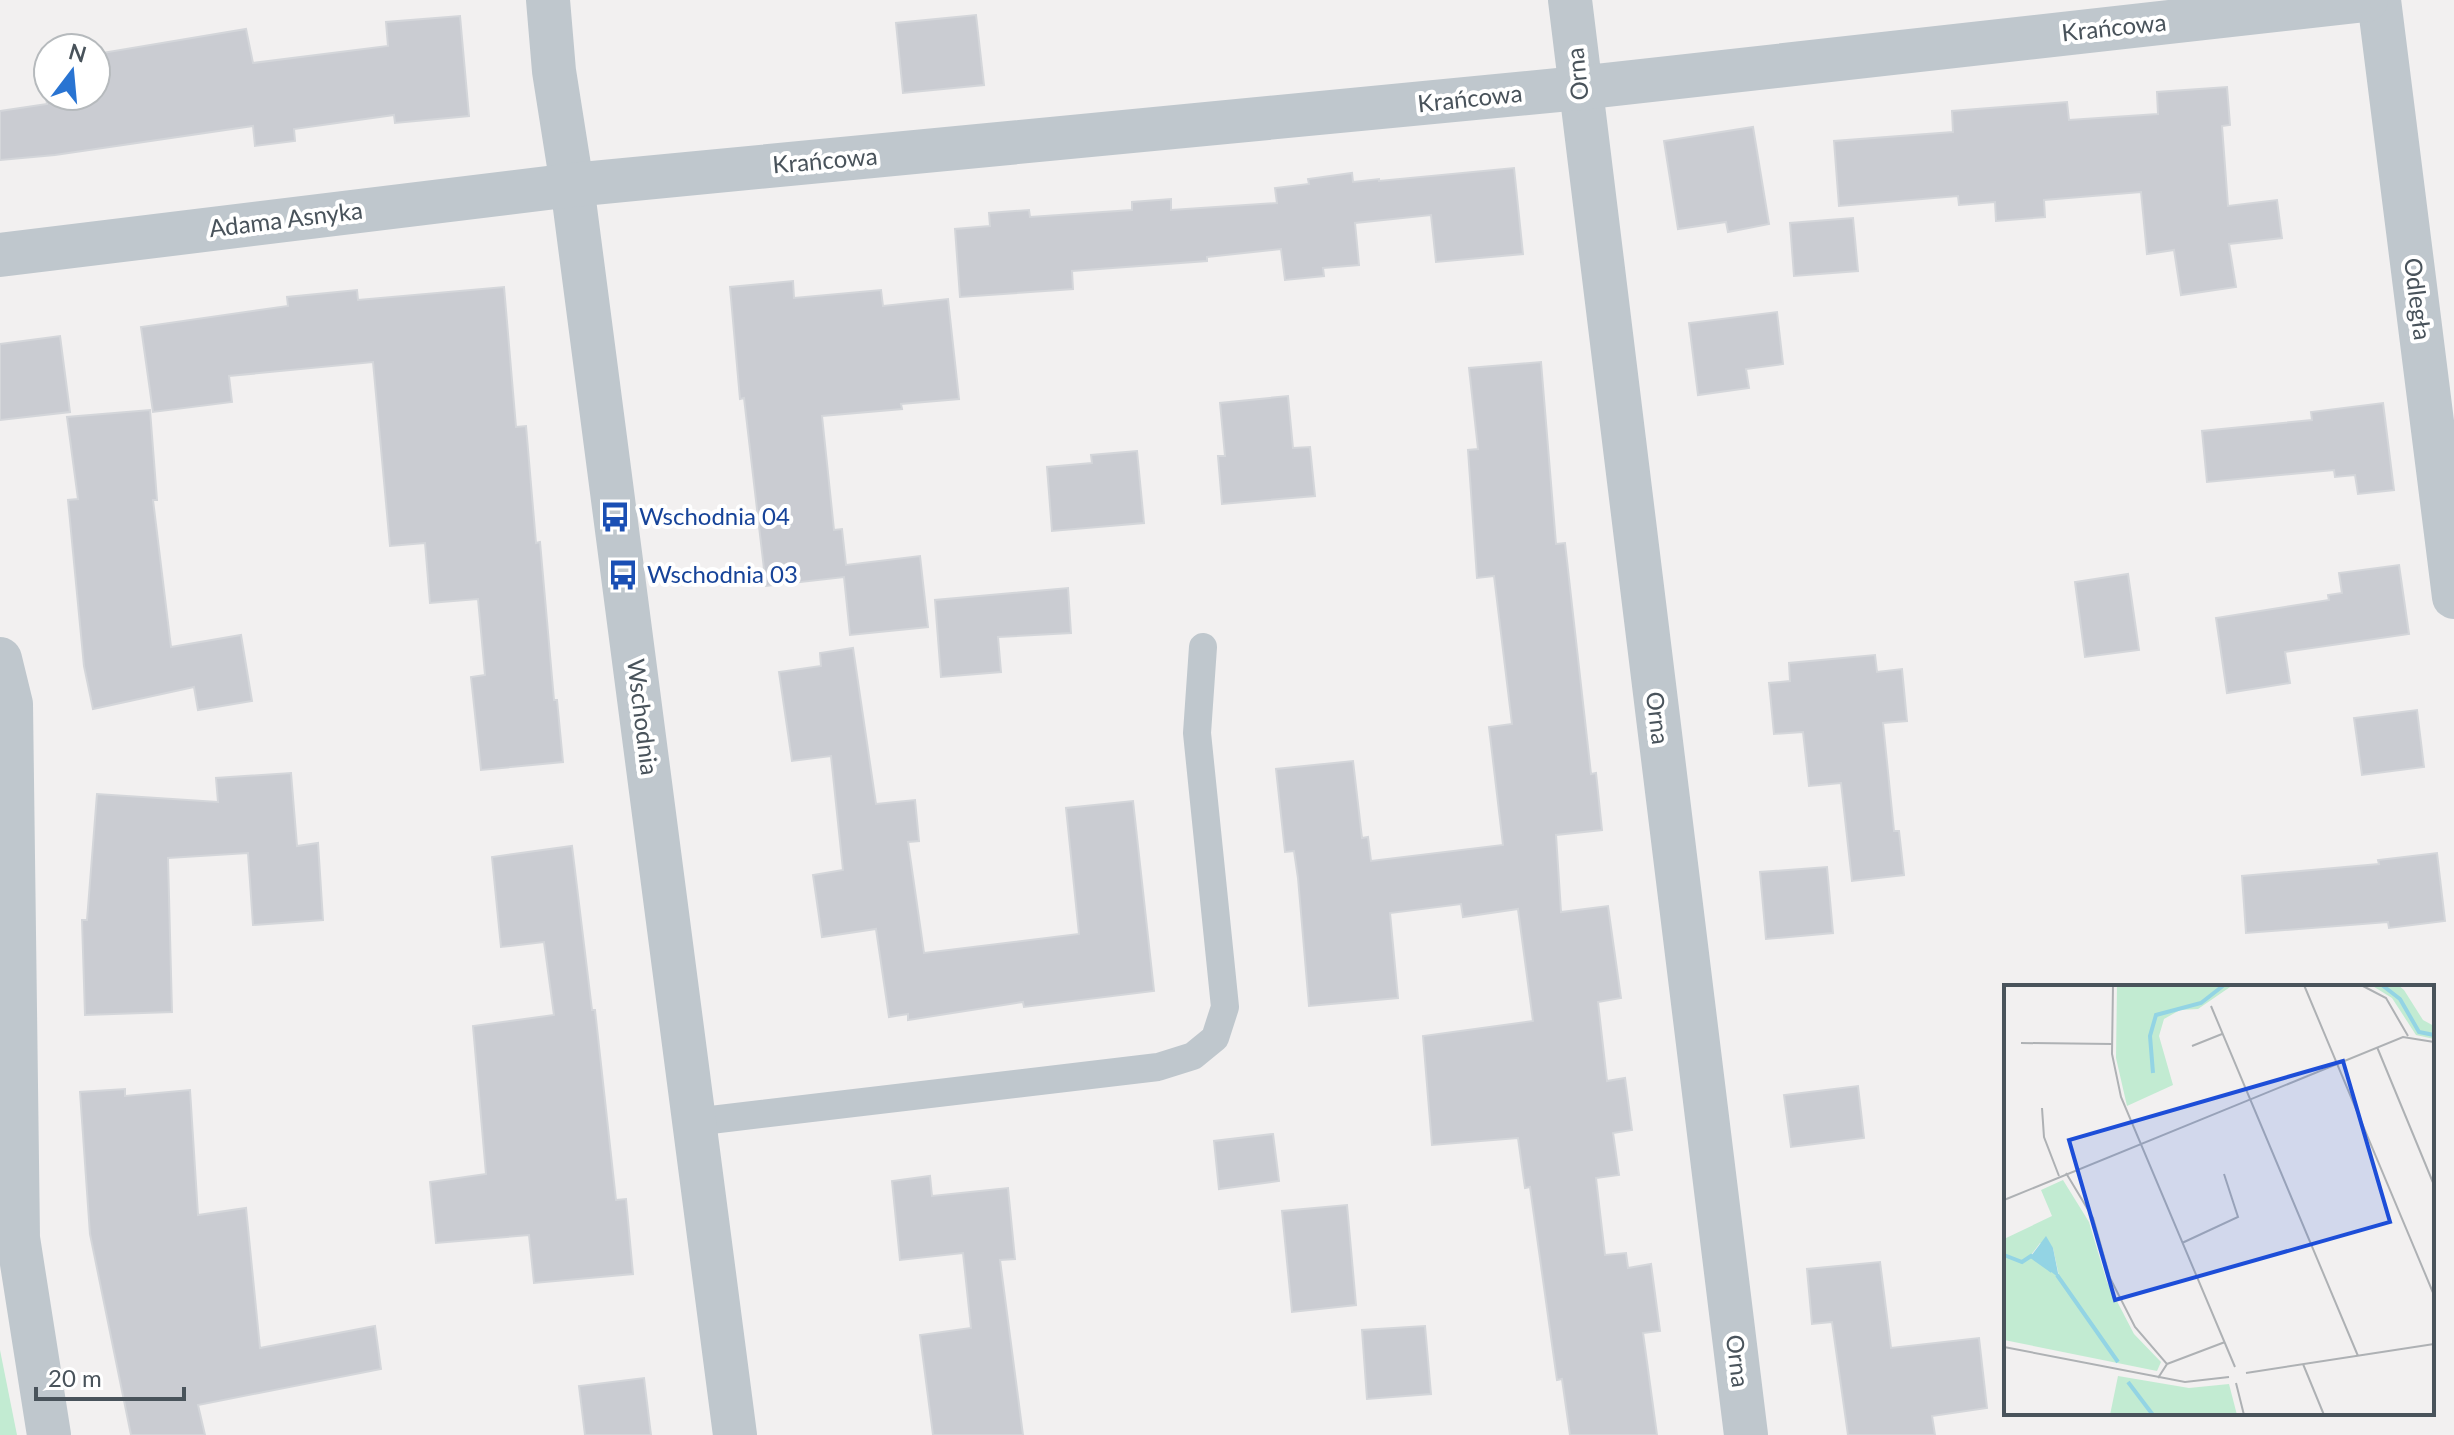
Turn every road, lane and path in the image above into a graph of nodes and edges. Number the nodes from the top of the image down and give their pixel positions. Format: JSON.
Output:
{"nodes":[{"id":1,"x":548,"y":0,"type":"edge"},
{"id":2,"x":1570,"y":0,"type":"edge"},
{"id":3,"x":2366,"y":0,"type":"edge"},
{"id":4,"x":2379,"y":0,"type":"edge"},
{"id":5,"x":1579,"y":88,"type":"junction"},
{"id":6,"x":572,"y":185,"type":"junction"},
{"id":7,"x":0,"y":255,"type":"edge"},
{"id":8,"x":2454,"y":597,"type":"edge"},
{"id":9,"x":1203,"y":647,"type":"dead end"},
{"id":10,"x":0,"y":659,"type":"edge"},
{"id":11,"x":694,"y":1122,"type":"junction"},
{"id":12,"x":49,"y":1435,"type":"edge"},
{"id":13,"x":735,"y":1435,"type":"edge"},
{"id":14,"x":1746,"y":1435,"type":"edge"}],
"edges":[{"from":1,"to":6,"type":"street","name":"Wschodnia"},
{"from":2,"to":5,"type":"street","name":"Orna"},
{"from":3,"to":5,"type":"street","name":"Krańcowa"},
{"from":4,"to":8,"type":"street","name":"Odległa"},
{"from":5,"to":6,"type":"street","name":"Krańcowa"},
{"from":5,"to":14,"type":"street","name":"Orna"},
{"from":6,"to":7,"type":"street","name":"Adama Asnyka"},
{"from":6,"to":11,"type":"street","name":"Wschodnia"},
{"from":9,"to":11,"type":"lane"},
{"from":10,"to":12,"type":"street"},
{"from":11,"to":13,"type":"street","name":"Wschodnia"}]}
